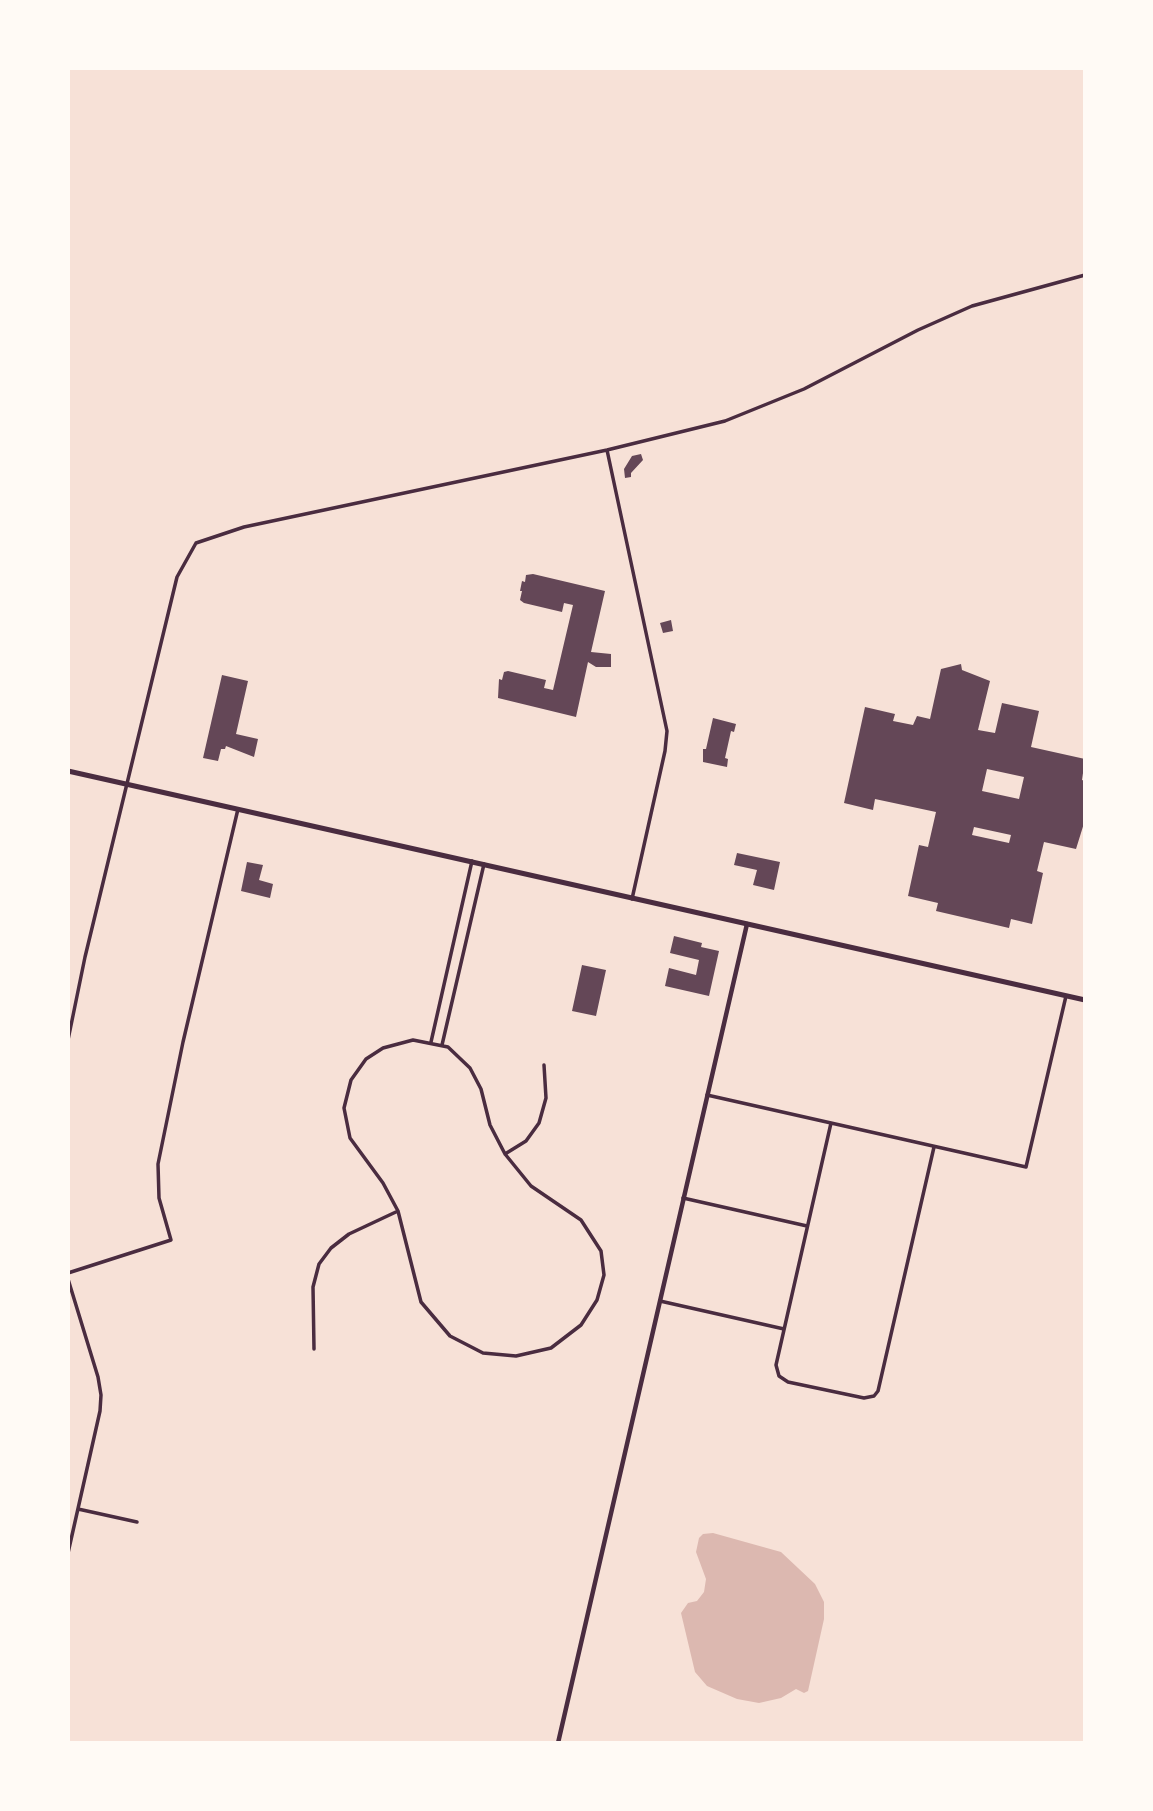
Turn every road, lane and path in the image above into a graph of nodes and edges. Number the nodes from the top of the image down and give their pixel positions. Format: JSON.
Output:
{"nodes":[{"id":1,"x":1085,"y":275,"type":"edge"},
{"id":2,"x":607,"y":450,"type":"junction"},
{"id":3,"x":68,"y":771,"type":"edge"},
{"id":4,"x":129,"y":784,"type":"junction"},
{"id":5,"x":238,"y":808,"type":"junction"},
{"id":6,"x":472,"y":861,"type":"junction"},
{"id":7,"x":484,"y":864,"type":"junction"},
{"id":8,"x":632,"y":900,"type":"junction"},
{"id":9,"x":747,"y":924,"type":"junction"},
{"id":10,"x":1066,"y":996,"type":"junction"},
{"id":11,"x":1085,"y":1000,"type":"edge"},
{"id":12,"x":68,"y":1040,"type":"edge"},
{"id":13,"x":431,"y":1042,"type":"junction"},
{"id":14,"x":442,"y":1045,"type":"junction"},
{"id":15,"x":544,"y":1065,"type":"dead end"},
{"id":16,"x":706,"y":1095,"type":"junction"},
{"id":17,"x":831,"y":1123,"type":"junction"},
{"id":18,"x":934,"y":1147,"type":"junction"},
{"id":19,"x":505,"y":1154,"type":"junction"},
{"id":20,"x":683,"y":1198,"type":"junction"},
{"id":21,"x":398,"y":1211,"type":"junction"},
{"id":22,"x":807,"y":1226,"type":"junction"},
{"id":23,"x":68,"y":1273,"type":"edge"},
{"id":24,"x":68,"y":1279,"type":"edge"},
{"id":25,"x":659,"y":1301,"type":"junction"},
{"id":26,"x":784,"y":1329,"type":"junction"},
{"id":27,"x":314,"y":1349,"type":"dead end"},
{"id":28,"x":78,"y":1509,"type":"junction"},
{"id":29,"x":137,"y":1522,"type":"dead end"},
{"id":30,"x":68,"y":1553,"type":"edge"},
{"id":31,"x":558,"y":1743,"type":"edge"}],
"edges":[{"from":1,"to":2,"type":"street"},
{"from":2,"to":4,"type":"street"},
{"from":2,"to":8,"type":"street"},
{"from":3,"to":4,"type":"main road"},
{"from":4,"to":5,"type":"main road"},
{"from":4,"to":12,"type":"street"},
{"from":5,"to":6,"type":"main road"},
{"from":5,"to":23,"type":"street"},
{"from":6,"to":7,"type":"main road"},
{"from":6,"to":13,"type":"street"},
{"from":7,"to":8,"type":"main road"},
{"from":7,"to":14,"type":"street"},
{"from":8,"to":9,"type":"main road"},
{"from":9,"to":10,"type":"main road"},
{"from":9,"to":16,"type":"street"},
{"from":10,"to":11,"type":"main road"},
{"from":10,"to":18,"type":"street"},
{"from":13,"to":14,"type":"street"},
{"from":13,"to":21,"type":"street"},
{"from":14,"to":19,"type":"street"},
{"from":15,"to":19,"type":"street"},
{"from":16,"to":17,"type":"street"},
{"from":16,"to":20,"type":"street"},
{"from":17,"to":18,"type":"street"},
{"from":17,"to":22,"type":"street"},
{"from":18,"to":26,"type":"street"},
{"from":19,"to":21,"type":"street"},
{"from":20,"to":22,"type":"street"},
{"from":20,"to":25,"type":"street"},
{"from":21,"to":27,"type":"street"},
{"from":22,"to":26,"type":"street"},
{"from":24,"to":28,"type":"street"},
{"from":25,"to":26,"type":"street"},
{"from":25,"to":31,"type":"street"},
{"from":28,"to":29,"type":"street"},
{"from":28,"to":30,"type":"street"}]}
